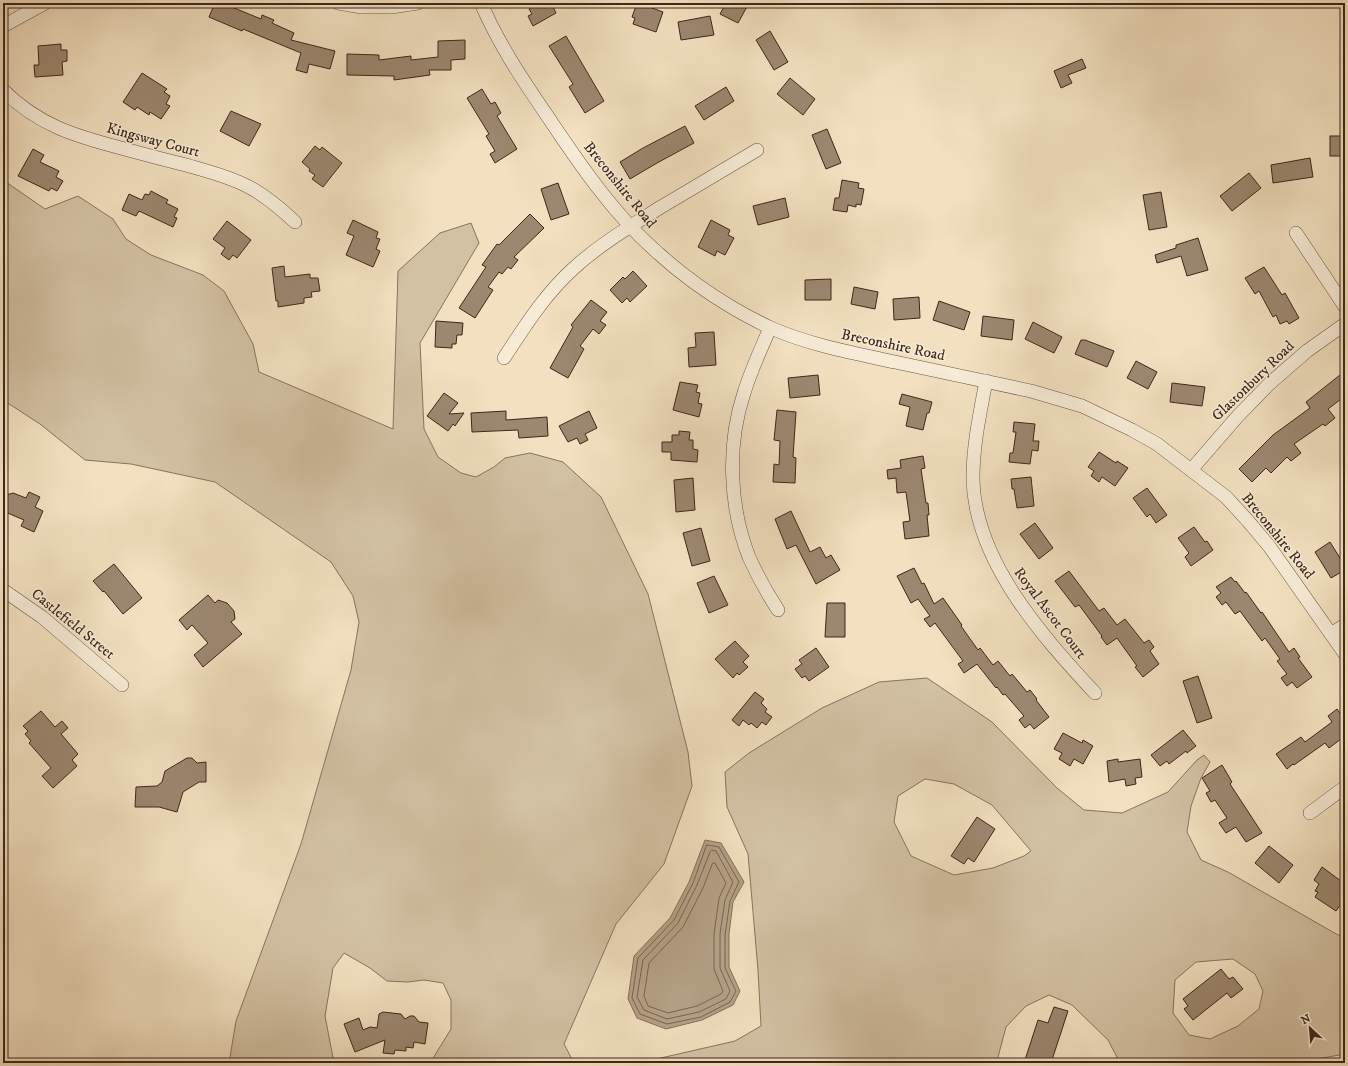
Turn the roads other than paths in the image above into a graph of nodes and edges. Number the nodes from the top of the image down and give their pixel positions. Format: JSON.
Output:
{"nodes":[{"id":1,"x":45,"y":3,"type":"edge"},
{"id":2,"x":338,"y":3,"type":"edge"},
{"id":3,"x":418,"y":3,"type":"edge"},
{"id":4,"x":481,"y":3,"type":"edge"},
{"id":5,"x":3,"y":26,"type":"edge"},
{"id":6,"x":3,"y":90,"type":"edge"},
{"id":7,"x":757,"y":150,"type":"dead end"},
{"id":8,"x":295,"y":222,"type":"dead end"},
{"id":9,"x":630,"y":226,"type":"junction"},
{"id":10,"x":1296,"y":233,"type":"dead end"},
{"id":11,"x":1345,"y":307,"type":"edge"},
{"id":12,"x":1345,"y":324,"type":"edge"},
{"id":13,"x":770,"y":328,"type":"junction"},
{"id":14,"x":504,"y":358,"type":"dead end"},
{"id":15,"x":986,"y":382,"type":"junction"},
{"id":16,"x":1191,"y":470,"type":"junction"},
{"id":17,"x":3,"y":590,"type":"edge"},
{"id":18,"x":778,"y":610,"type":"dead end"},
{"id":19,"x":1345,"y":625,"type":"edge"},
{"id":20,"x":1332,"y":634,"type":"junction"},
{"id":21,"x":1345,"y":654,"type":"edge"},
{"id":22,"x":122,"y":685,"type":"dead end"},
{"id":23,"x":1095,"y":693,"type":"dead end"},
{"id":24,"x":1345,"y":787,"type":"edge"},
{"id":25,"x":1310,"y":813,"type":"dead end"}],
"edges":[{"from":1,"to":5,"type":"street"},
{"from":2,"to":3,"type":"street"},
{"from":4,"to":9,"type":"street","name":"Breconshire Road"},
{"from":6,"to":8,"type":"street","name":"Kingsway Court"},
{"from":7,"to":9,"type":"street"},
{"from":9,"to":13,"type":"street","name":"Breconshire Road"},
{"from":9,"to":14,"type":"street"},
{"from":10,"to":11,"type":"street"},
{"from":12,"to":16,"type":"street","name":"Glastonbury Road"},
{"from":13,"to":15,"type":"street","name":"Breconshire Road"},
{"from":13,"to":18,"type":"street"},
{"from":15,"to":16,"type":"street","name":"Breconshire Road"},
{"from":15,"to":23,"type":"street","name":"Royal Ascot Court"},
{"from":16,"to":20,"type":"street","name":"Breconshire Road"},
{"from":17,"to":22,"type":"street","name":"Castlefield Street"},
{"from":19,"to":20,"type":"street"},
{"from":20,"to":21,"type":"street","name":"Breconshire Road"},
{"from":24,"to":25,"type":"street"}]}
